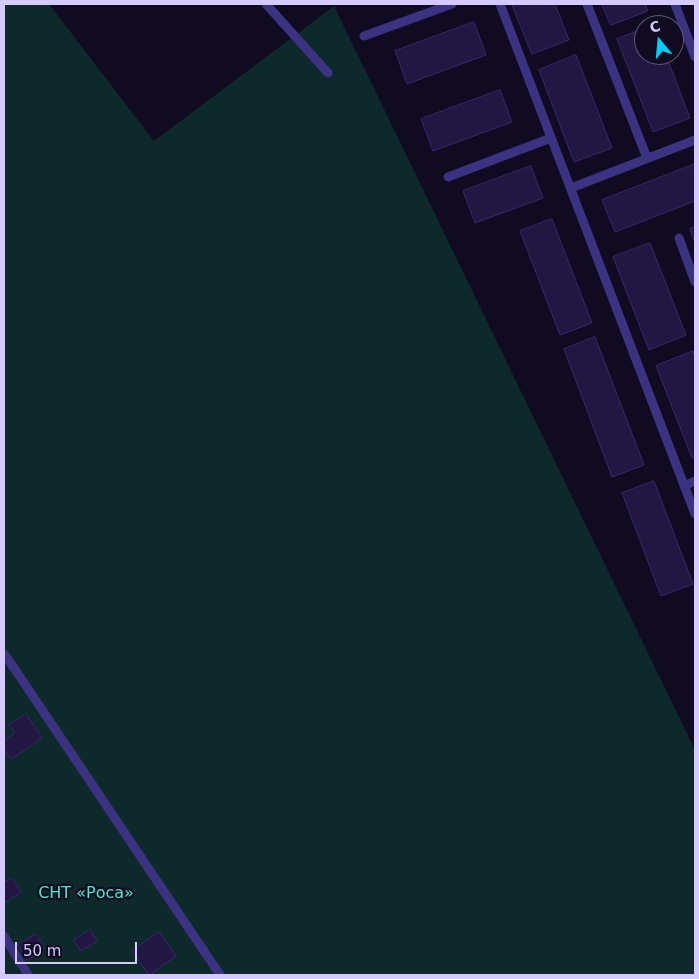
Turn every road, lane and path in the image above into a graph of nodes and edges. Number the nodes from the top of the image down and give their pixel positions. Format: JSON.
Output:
{"nodes":[{"id":1,"x":266,"y":4,"type":"edge"},
{"id":2,"x":452,"y":4,"type":"edge"},
{"id":3,"x":500,"y":4,"type":"edge"},
{"id":4,"x":587,"y":4,"type":"edge"},
{"id":5,"x":675,"y":4,"type":"edge"},
{"id":6,"x":364,"y":36,"type":"dead end"},
{"id":7,"x":695,"y":57,"type":"edge"},
{"id":8,"x":328,"y":73,"type":"dead end"},
{"id":9,"x":551,"y":138,"type":"junction"},
{"id":10,"x":695,"y":140,"type":"edge"},
{"id":11,"x":648,"y":158,"type":"junction"},
{"id":12,"x":448,"y":177,"type":"dead end"},
{"id":13,"x":571,"y":188,"type":"junction"},
{"id":14,"x":679,"y":238,"type":"dead end"},
{"id":15,"x":695,"y":282,"type":"edge"},
{"id":16,"x":695,"y":482,"type":"edge"},
{"id":17,"x":684,"y":486,"type":"junction"},
{"id":18,"x":695,"y":514,"type":"edge"},
{"id":19,"x":4,"y":654,"type":"edge"},
{"id":20,"x":4,"y":936,"type":"edge"},
{"id":21,"x":28,"y":975,"type":"edge"},
{"id":22,"x":220,"y":975,"type":"edge"}],
"edges":[{"from":1,"to":8,"type":"lane"},
{"from":2,"to":6,"type":"lane"},
{"from":3,"to":9,"type":"lane"},
{"from":4,"to":11,"type":"lane"},
{"from":5,"to":7,"type":"lane"},
{"from":9,"to":12,"type":"lane"},
{"from":9,"to":13,"type":"lane"},
{"from":10,"to":11,"type":"lane"},
{"from":11,"to":13,"type":"lane"},
{"from":13,"to":17,"type":"lane"},
{"from":14,"to":15,"type":"lane"},
{"from":16,"to":17,"type":"lane"},
{"from":17,"to":18,"type":"lane"},
{"from":19,"to":22,"type":"lane"},
{"from":20,"to":21,"type":"lane"}]}
